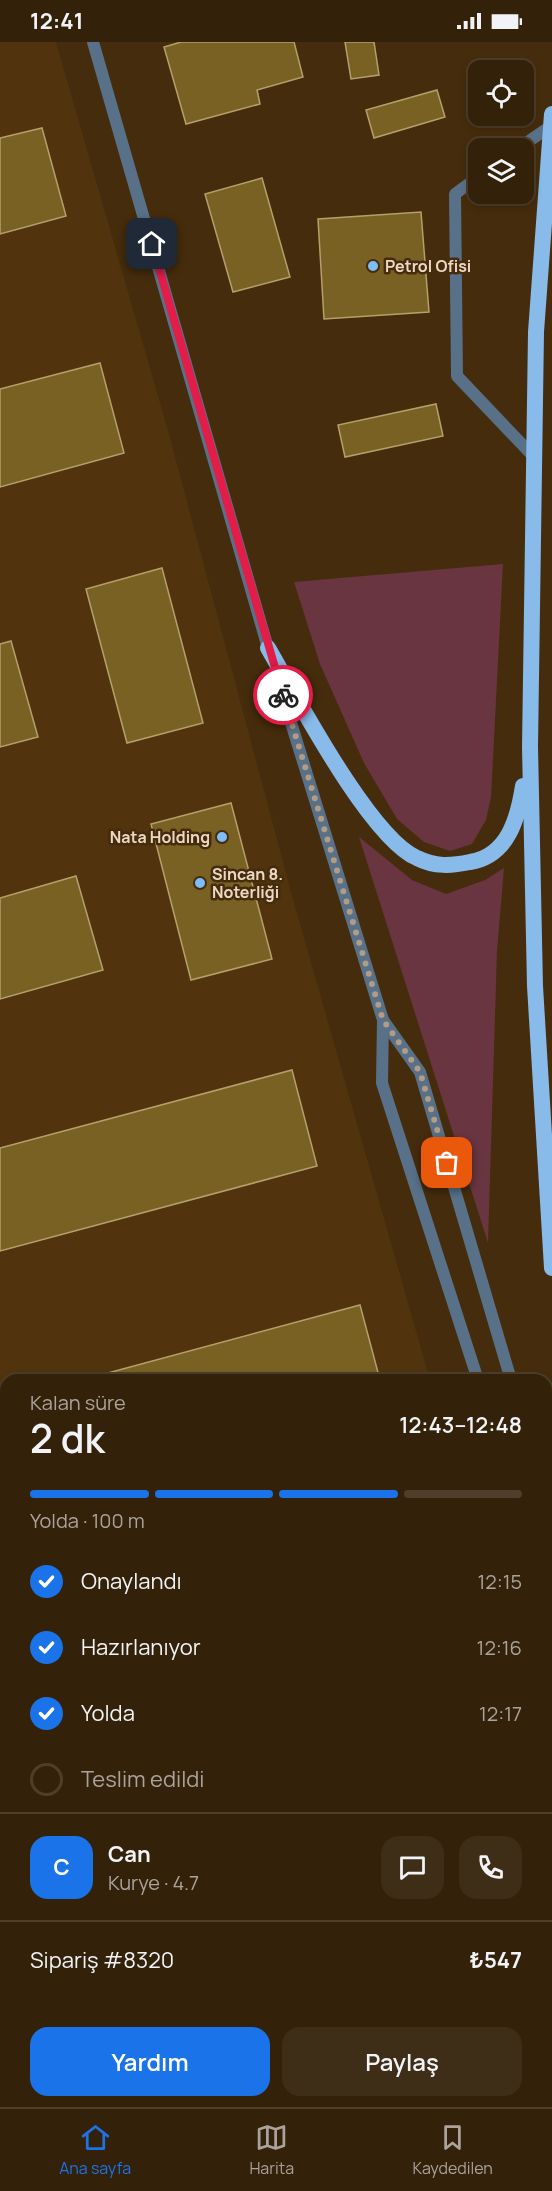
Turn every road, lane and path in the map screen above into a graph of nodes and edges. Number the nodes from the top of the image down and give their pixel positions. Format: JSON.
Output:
{"nodes":[{"id":1,"x":93,"y":42,"type":"edge"},
{"id":2,"x":552,"y":120,"type":"edge"},
{"id":3,"x":531,"y":138,"type":"edge"},
{"id":4,"x":468,"y":184,"type":"edge"},
{"id":5,"x":536,"y":459,"type":"junction"},
{"id":6,"x":268,"y":648,"type":"junction"},
{"id":7,"x":530,"y":747,"type":"junction"},
{"id":8,"x":383,"y":1020,"type":"junction"},
{"id":9,"x":551,"y":1245,"type":"edge"},
{"id":10,"x":552,"y":1268,"type":"edge"},
{"id":11,"x":476,"y":1374,"type":"edge"},
{"id":12,"x":509,"y":1374,"type":"edge"}],
"edges":[{"from":1,"to":6,"type":"street"},
{"from":2,"to":3,"type":"street"},
{"from":2,"to":5,"type":"highway"},
{"from":4,"to":5,"type":"street"},
{"from":5,"to":7,"type":"highway"},
{"from":6,"to":7,"type":"highway"},
{"from":6,"to":8,"type":"street"},
{"from":7,"to":9,"type":"highway"},
{"from":8,"to":11,"type":"street"},
{"from":8,"to":12,"type":"street"},
{"from":9,"to":10,"type":"highway"}]}
